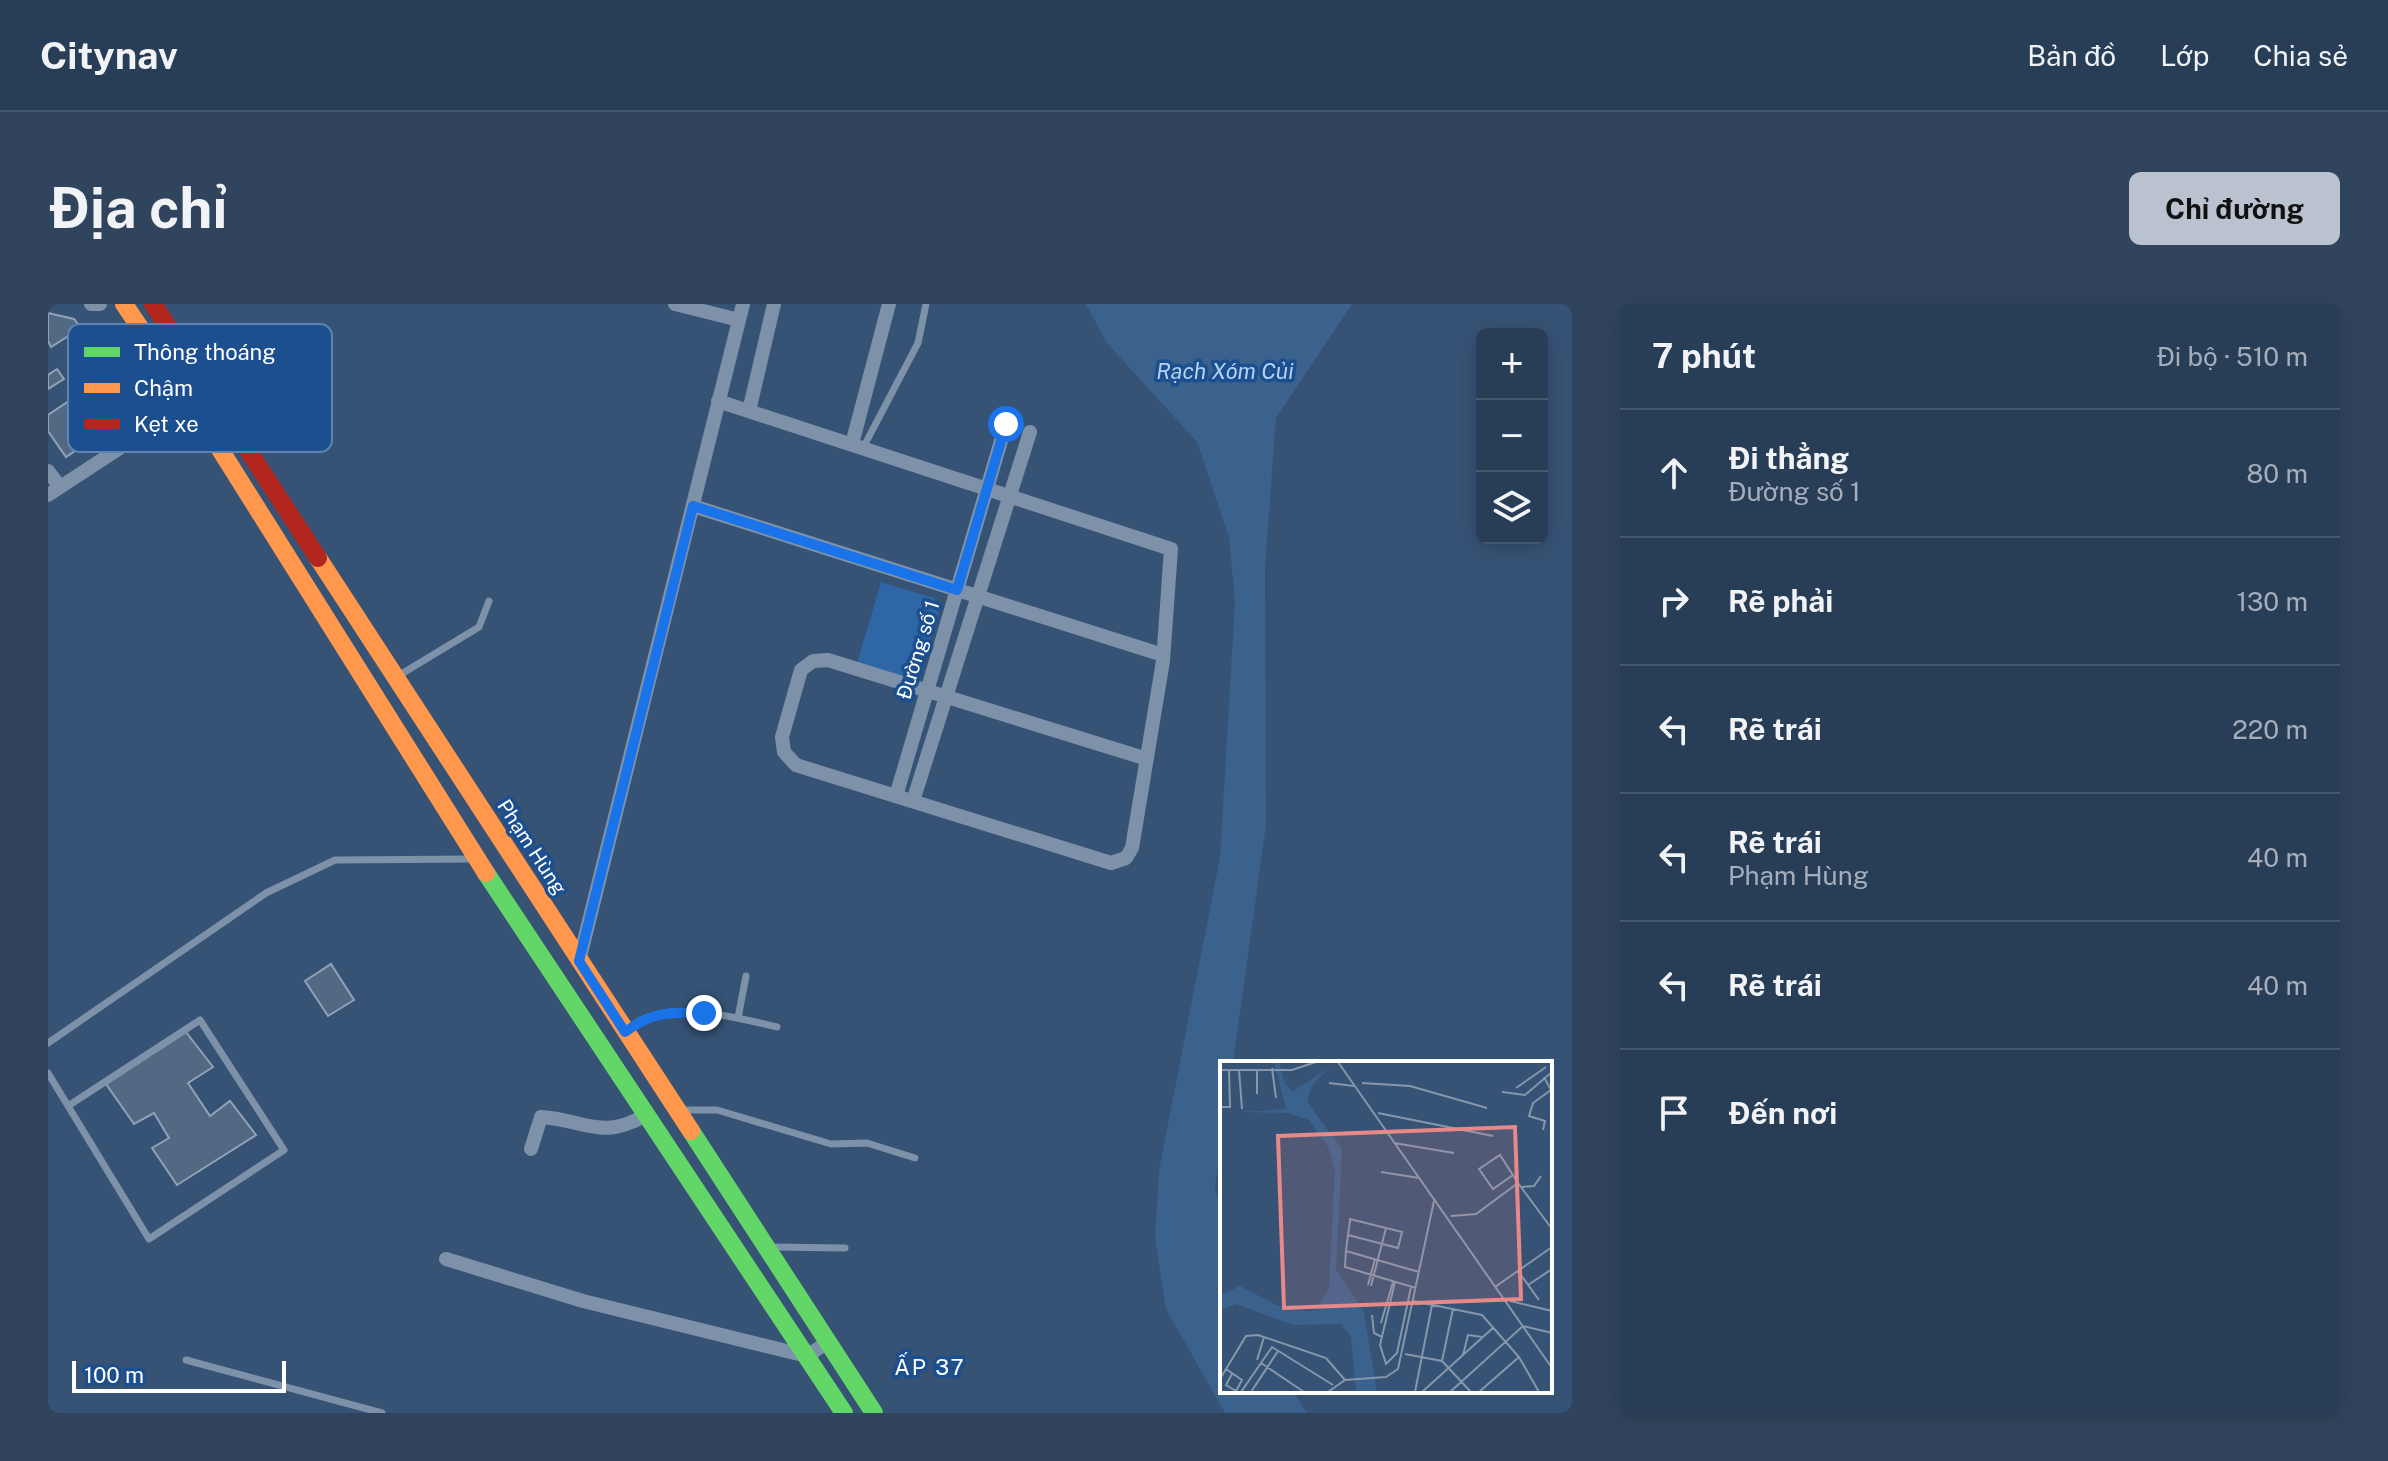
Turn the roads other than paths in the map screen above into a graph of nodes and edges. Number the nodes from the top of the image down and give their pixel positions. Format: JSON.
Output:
{"nodes":[{"id":1,"x":91,"y":304,"type":"edge"},
{"id":2,"x":100,"y":304,"type":"edge"},
{"id":3,"x":124,"y":304,"type":"edge"},
{"id":4,"x":153,"y":304,"type":"edge"},
{"id":5,"x":675,"y":304,"type":"edge"},
{"id":6,"x":743,"y":304,"type":"edge"},
{"id":7,"x":774,"y":304,"type":"edge"},
{"id":8,"x":889,"y":304,"type":"edge"},
{"id":9,"x":926,"y":304,"type":"edge"},
{"id":10,"x":720,"y":309,"type":"edge"},
{"id":11,"x":739,"y":320,"type":"junction"},
{"id":12,"x":138,"y":324,"type":"edge"},
{"id":13,"x":166,"y":324,"type":"edge"},
{"id":14,"x":718,"y":401,"type":"junction"},
{"id":15,"x":749,"y":411,"type":"junction"},
{"id":16,"x":1006,"y":424,"type":"dead end"},
{"id":17,"x":1030,"y":432,"type":"dead end"},
{"id":18,"x":858,"y":446,"type":"junction"},
{"id":19,"x":115,"y":452,"type":"edge"},
{"id":20,"x":222,"y":452,"type":"edge"},
{"id":21,"x":251,"y":452,"type":"edge"},
{"id":22,"x":48,"y":471,"type":"edge"},
{"id":23,"x":987,"y":488,"type":"junction"},
{"id":24,"x":54,"y":491,"type":"edge"},
{"id":25,"x":1009,"y":496,"type":"junction"},
{"id":26,"x":693,"y":506,"type":"junction"},
{"id":27,"x":957,"y":590,"type":"junction"},
{"id":28,"x":978,"y":596,"type":"junction"},
{"id":29,"x":489,"y":601,"type":"dead end"},
{"id":30,"x":1163,"y":655,"type":"junction"},
{"id":31,"x":397,"y":677,"type":"junction"},
{"id":32,"x":927,"y":690,"type":"junction"},
{"id":33,"x":946,"y":696,"type":"junction"},
{"id":34,"x":1147,"y":759,"type":"junction"},
{"id":35,"x":896,"y":796,"type":"junction"},
{"id":36,"x":913,"y":801,"type":"junction"},
{"id":37,"x":477,"y":859,"type":"junction"},
{"id":38,"x":579,"y":961,"type":"junction"},
{"id":39,"x":746,"y":976,"type":"dead end"},
{"id":40,"x":738,"y":1018,"type":"junction"},
{"id":41,"x":777,"y":1027,"type":"dead end"},
{"id":42,"x":625,"y":1032,"type":"junction"},
{"id":43,"x":48,"y":1043,"type":"edge"},
{"id":44,"x":48,"y":1073,"type":"edge"},
{"id":45,"x":68,"y":1106,"type":"junction"},
{"id":46,"x":677,"y":1110,"type":"junction"},
{"id":47,"x":646,"y":1115,"type":"junction"},
{"id":48,"x":531,"y":1149,"type":"dead end"},
{"id":49,"x":915,"y":1158,"type":"dead end"},
{"id":50,"x":766,"y":1247,"type":"junction"},
{"id":51,"x":845,"y":1248,"type":"dead end"},
{"id":52,"x":446,"y":1259,"type":"dead end"},
{"id":53,"x":828,"y":1342,"type":"junction"},
{"id":54,"x":807,"y":1356,"type":"junction"},
{"id":55,"x":186,"y":1360,"type":"dead end"},
{"id":56,"x":382,"y":1413,"type":"edge"},
{"id":57,"x":844,"y":1413,"type":"edge"},
{"id":58,"x":874,"y":1413,"type":"edge"}],
"edges":[{"from":1,"to":2,"type":"street"},
{"from":3,"to":12,"type":"main road"},
{"from":4,"to":13,"type":"main road","name":"Phạm Hùng"},
{"from":5,"to":10,"type":"street"},
{"from":6,"to":11,"type":"street"},
{"from":7,"to":15,"type":"street"},
{"from":8,"to":18,"type":"street"},
{"from":9,"to":18,"type":"lane"},
{"from":10,"to":11,"type":"street"},
{"from":11,"to":14,"type":"street"},
{"from":14,"to":15,"type":"street"},
{"from":14,"to":26,"type":"street"},
{"from":15,"to":18,"type":"street"},
{"from":16,"to":23,"type":"street","name":"Đường số 1"},
{"from":17,"to":25,"type":"street"},
{"from":18,"to":23,"type":"street"},
{"from":19,"to":24,"type":"street"},
{"from":20,"to":37,"type":"main road"},
{"from":21,"to":31,"type":"main road","name":"Phạm Hùng"},
{"from":22,"to":24,"type":"street"},
{"from":23,"to":25,"type":"street"},
{"from":23,"to":27,"type":"street","name":"Đường số 1"},
{"from":25,"to":28,"type":"street"},
{"from":25,"to":30,"type":"street"},
{"from":26,"to":27,"type":"street"},
{"from":26,"to":38,"type":"street"},
{"from":27,"to":28,"type":"street"},
{"from":27,"to":32,"type":"street","name":"Đường số 1"},
{"from":28,"to":30,"type":"street"},
{"from":28,"to":33,"type":"street"},
{"from":29,"to":31,"type":"lane"},
{"from":30,"to":34,"type":"street"},
{"from":31,"to":38,"type":"main road","name":"Phạm Hùng"},
{"from":32,"to":33,"type":"street"},
{"from":32,"to":35,"type":"street","name":"Đường số 1"},
{"from":32,"to":35,"type":"street"},
{"from":33,"to":34,"type":"street"},
{"from":33,"to":36,"type":"street"},
{"from":34,"to":36,"type":"street"},
{"from":35,"to":36,"type":"street"},
{"from":37,"to":43,"type":"lane"},
{"from":37,"to":47,"type":"main road"},
{"from":38,"to":42,"type":"main road","name":"Phạm Hùng"},
{"from":39,"to":40,"type":"lane"},
{"from":40,"to":41,"type":"lane"},
{"from":40,"to":42,"type":"lane"},
{"from":42,"to":46,"type":"main road","name":"Phạm Hùng"},
{"from":44,"to":45,"type":"lane"},
{"from":45,"to":45,"type":"lane"},
{"from":46,"to":49,"type":"lane"},
{"from":46,"to":50,"type":"main road","name":"Phạm Hùng"},
{"from":47,"to":48,"type":"street"},
{"from":47,"to":54,"type":"main road"},
{"from":50,"to":51,"type":"lane"},
{"from":50,"to":53,"type":"main road","name":"Phạm Hùng"},
{"from":52,"to":54,"type":"street"},
{"from":53,"to":54,"type":"street"},
{"from":53,"to":58,"type":"main road","name":"Phạm Hùng"},
{"from":54,"to":57,"type":"main road"},
{"from":55,"to":56,"type":"lane"}]}
